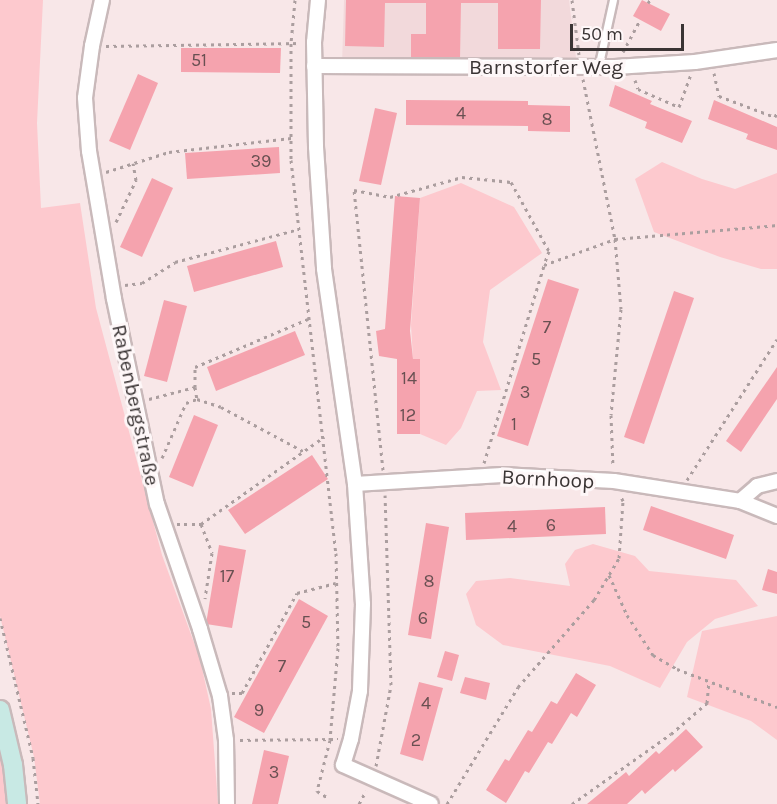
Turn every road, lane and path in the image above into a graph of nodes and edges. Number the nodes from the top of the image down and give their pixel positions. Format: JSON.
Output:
{"nodes":[{"id":1,"x":102,"y":0,"type":"edge"},
{"id":2,"x":295,"y":0,"type":"edge"},
{"id":3,"x":318,"y":0,"type":"edge"},
{"id":4,"x":572,"y":0,"type":"edge"},
{"id":5,"x":613,"y":0,"type":"edge"},
{"id":6,"x":640,"y":20,"type":"dead end"},
{"id":7,"x":314,"y":42,"type":"junction"},
{"id":8,"x":291,"y":43,"type":"junction"},
{"id":9,"x":92,"y":46,"type":"junction"},
{"id":10,"x":777,"y":50,"type":"edge"},
{"id":11,"x":711,"y":60,"type":"junction"},
{"id":12,"x":695,"y":62,"type":"junction"},
{"id":13,"x":314,"y":66,"type":"junction"},
{"id":14,"x":632,"y":66,"type":"junction"},
{"id":15,"x":615,"y":67,"type":"junction"},
{"id":16,"x":581,"y":68,"type":"junction"},
{"id":17,"x":598,"y":68,"type":"junction"},
{"id":18,"x":777,"y":112,"type":"edge"},
{"id":19,"x":291,"y":138,"type":"junction"},
{"id":20,"x":133,"y":163,"type":"junction"},
{"id":21,"x":93,"y":176,"type":"junction"},
{"id":22,"x":777,"y":225,"type":"edge"},
{"id":23,"x":299,"y":229,"type":"junction"},
{"id":24,"x":615,"y":239,"type":"junction"},
{"id":25,"x":105,"y":245,"type":"junction"},
{"id":26,"x":544,"y":265,"type":"junction"},
{"id":27,"x":112,"y":286,"type":"junction"},
{"id":28,"x":309,"y":319,"type":"junction"},
{"id":29,"x":777,"y":339,"type":"edge"},
{"id":30,"x":195,"y":387,"type":"junction"},
{"id":31,"x":197,"y":399,"type":"junction"},
{"id":32,"x":135,"y":402,"type":"junction"},
{"id":33,"x":324,"y":437,"type":"junction"},
{"id":34,"x":303,"y":451,"type":"junction"},
{"id":35,"x":480,"y":477,"type":"junction"},
{"id":36,"x":777,"y":481,"type":"edge"},
{"id":37,"x":152,"y":482,"type":"junction"},
{"id":38,"x":385,"y":482,"type":"junction"},
{"id":39,"x":614,"y":482,"type":"junction"},
{"id":40,"x":355,"y":484,"type":"junction"},
{"id":41,"x":680,"y":492,"type":"junction"},
{"id":42,"x":740,"y":501,"type":"junction"},
{"id":43,"x":777,"y":516,"type":"edge"},
{"id":44,"x":164,"y":523,"type":"junction"},
{"id":45,"x":201,"y":525,"type":"junction"},
{"id":46,"x":609,"y":575,"type":"junction"},
{"id":47,"x":337,"y":582,"type":"junction"},
{"id":48,"x":0,"y":618,"type":"edge"},
{"id":49,"x":200,"y":628,"type":"junction"},
{"id":50,"x":709,"y":681,"type":"junction"},
{"id":51,"x":219,"y":691,"type":"junction"},
{"id":52,"x":777,"y":707,"type":"edge"},
{"id":53,"x":0,"y":710,"type":"edge"},
{"id":54,"x":351,"y":739,"type":"junction"},
{"id":55,"x":226,"y":740,"type":"junction"},
{"id":56,"x":330,"y":740,"type":"junction"},
{"id":57,"x":374,"y":779,"type":"junction"},
{"id":58,"x":328,"y":798,"type":"dead end"},
{"id":59,"x":17,"y":804,"type":"edge"},
{"id":60,"x":39,"y":804,"type":"edge"},
{"id":61,"x":227,"y":804,"type":"edge"},
{"id":62,"x":359,"y":804,"type":"edge"},
{"id":63,"x":431,"y":804,"type":"edge"},
{"id":64,"x":447,"y":804,"type":"edge"},
{"id":65,"x":572,"y":804,"type":"edge"}],
"edges":[{"from":1,"to":9,"type":"street","name":"Rabenbergstraße"},
{"from":2,"to":8,"type":"path"},
{"from":3,"to":7,"type":"street"},
{"from":4,"to":16,"type":"path"},
{"from":5,"to":17,"type":"lane"},
{"from":6,"to":15,"type":"path"},
{"from":7,"to":8,"type":"path"},
{"from":7,"to":13,"type":"street"},
{"from":8,"to":9,"type":"path"},
{"from":8,"to":19,"type":"path"},
{"from":9,"to":21,"type":"street","name":"Rabenbergstraße"},
{"from":10,"to":11,"type":"street","name":"Barnstorfer Weg"},
{"from":11,"to":12,"type":"street","name":"Barnstorfer Weg"},
{"from":11,"to":18,"type":"path"},
{"from":12,"to":14,"type":"street","name":"Barnstorfer Weg"},
{"from":12,"to":14,"type":"path"},
{"from":13,"to":16,"type":"street","name":"Barnstorfer Weg"},
{"from":13,"to":40,"type":"street"},
{"from":14,"to":15,"type":"street","name":"Barnstorfer Weg"},
{"from":15,"to":17,"type":"street","name":"Barnstorfer Weg"},
{"from":16,"to":17,"type":"street","name":"Barnstorfer Weg"},
{"from":16,"to":24,"type":"path"},
{"from":19,"to":20,"type":"path"},
{"from":19,"to":23,"type":"path"},
{"from":20,"to":21,"type":"path"},
{"from":20,"to":25,"type":"path"},
{"from":21,"to":25,"type":"street","name":"Rabenbergstraße"},
{"from":22,"to":24,"type":"path"},
{"from":23,"to":27,"type":"path"},
{"from":23,"to":28,"type":"path"},
{"from":24,"to":26,"type":"path"},
{"from":24,"to":39,"type":"path"},
{"from":25,"to":27,"type":"street","name":"Rabenbergstraße"},
{"from":26,"to":35,"type":"path"},
{"from":26,"to":38,"type":"path"},
{"from":27,"to":32,"type":"street","name":"Rabenbergstraße"},
{"from":28,"to":30,"type":"path"},
{"from":28,"to":33,"type":"path"},
{"from":29,"to":41,"type":"path"},
{"from":30,"to":31,"type":"path"},
{"from":30,"to":32,"type":"path"},
{"from":31,"to":34,"type":"path"},
{"from":31,"to":37,"type":"path"},
{"from":32,"to":37,"type":"street","name":"Rabenbergstraße"},
{"from":33,"to":34,"type":"path"},
{"from":33,"to":47,"type":"path"},
{"from":34,"to":45,"type":"path"},
{"from":35,"to":38,"type":"street","name":"Bornhoop"},
{"from":35,"to":39,"type":"street","name":"Bornhoop"},
{"from":36,"to":42,"type":"street"},
{"from":37,"to":44,"type":"street","name":"Rabenbergstraße"},
{"from":38,"to":40,"type":"street","name":"Bornhoop"},
{"from":38,"to":57,"type":"path"},
{"from":39,"to":41,"type":"street","name":"Bornhoop"},
{"from":39,"to":46,"type":"path"},
{"from":40,"to":54,"type":"street"},
{"from":41,"to":42,"type":"street","name":"Bornhoop"},
{"from":42,"to":43,"type":"street","name":"Bornhoop"},
{"from":44,"to":45,"type":"path"},
{"from":44,"to":49,"type":"street","name":"Rabenbergstraße"},
{"from":45,"to":49,"type":"path"},
{"from":46,"to":50,"type":"path"},
{"from":46,"to":64,"type":"path"},
{"from":47,"to":51,"type":"path"},
{"from":47,"to":56,"type":"path"},
{"from":48,"to":60,"type":"path"},
{"from":49,"to":51,"type":"street","name":"Rabenbergstraße"},
{"from":50,"to":52,"type":"path"},
{"from":50,"to":65,"type":"path"},
{"from":51,"to":55,"type":"street","name":"Rabenbergstraße"},
{"from":53,"to":59,"type":"main road"},
{"from":54,"to":56,"type":"path"},
{"from":54,"to":57,"type":"street"},
{"from":55,"to":56,"type":"path"},
{"from":55,"to":61,"type":"street","name":"Rabenbergstraße"},
{"from":56,"to":58,"type":"path"},
{"from":57,"to":62,"type":"path"},
{"from":57,"to":63,"type":"street"}]}
